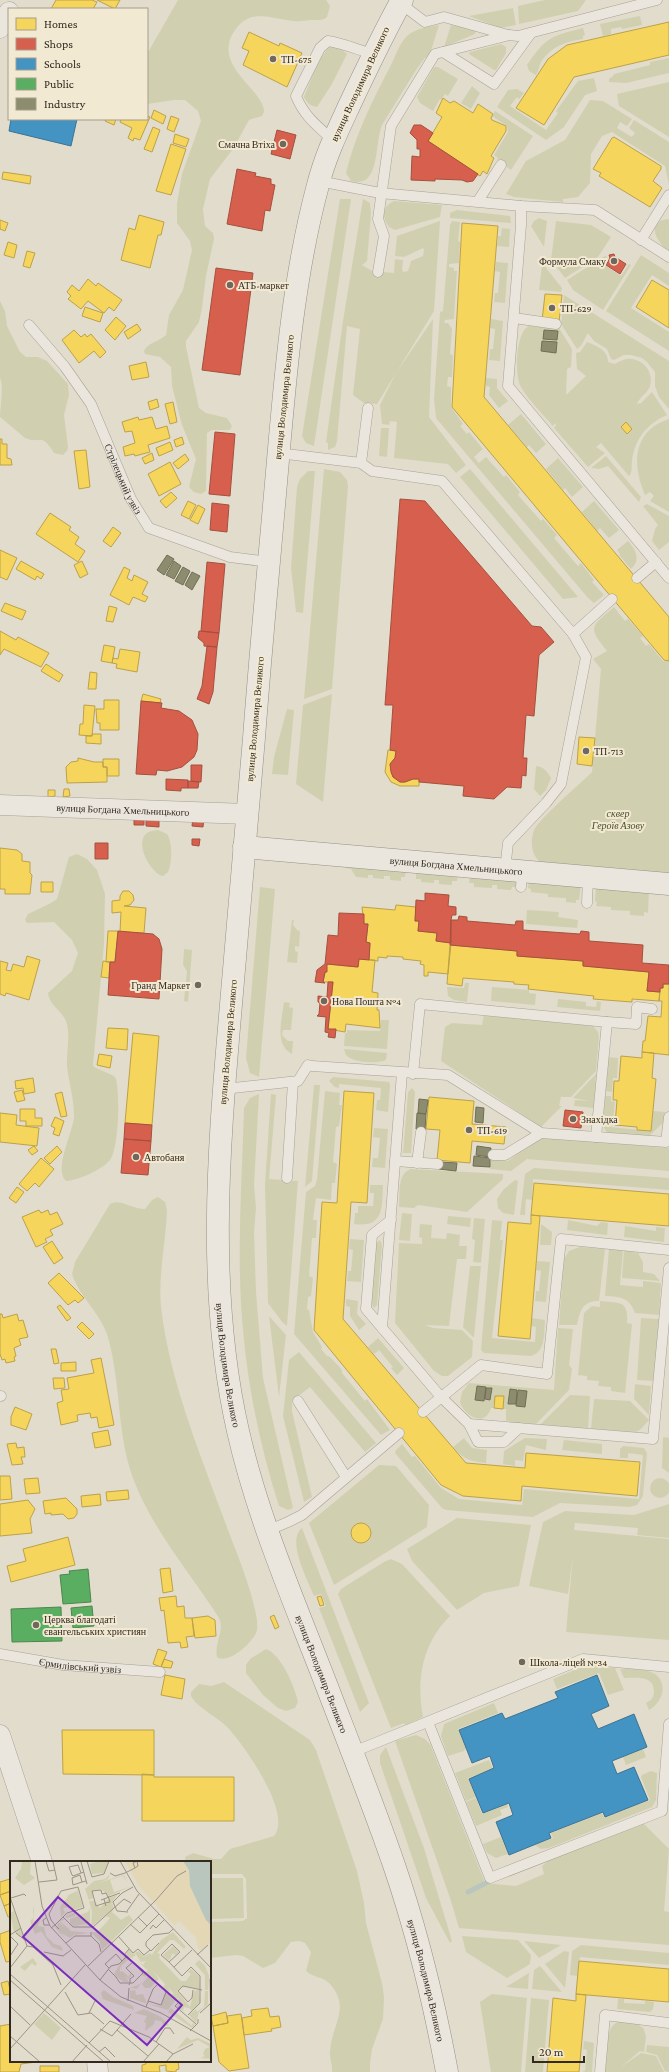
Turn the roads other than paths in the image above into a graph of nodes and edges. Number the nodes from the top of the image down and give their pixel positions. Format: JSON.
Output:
{"nodes":[{"id":1,"x":657,"y":0,"type":"edge"},
{"id":2,"x":401,"y":1,"type":"edge"},
{"id":3,"x":8,"y":14,"type":"edge"},
{"id":4,"x":0,"y":28,"type":"edge"},
{"id":5,"x":531,"y":33,"type":"junction"},
{"id":6,"x":509,"y":35,"type":"junction"},
{"id":7,"x":443,"y":52,"type":"junction"},
{"id":8,"x":373,"y":54,"type":"junction"},
{"id":9,"x":333,"y":140,"type":"junction"},
{"id":10,"x":501,"y":165,"type":"dead end"},
{"id":11,"x":319,"y":181,"type":"junction"},
{"id":12,"x":380,"y":193,"type":"junction"},
{"id":13,"x":669,"y":195,"type":"edge"},
{"id":14,"x":478,"y":201,"type":"junction"},
{"id":15,"x":521,"y":206,"type":"junction"},
{"id":16,"x":641,"y":240,"type":"junction"},
{"id":17,"x":669,"y":257,"type":"edge"},
{"id":18,"x":378,"y":272,"type":"dead end"},
{"id":19,"x":514,"y":318,"type":"junction"},
{"id":20,"x":556,"y":324,"type":"dead end"},
{"id":21,"x":29,"y":325,"type":"dead end"},
{"id":22,"x":368,"y":408,"type":"dead end"},
{"id":23,"x":278,"y":453,"type":"junction"},
{"id":24,"x":361,"y":463,"type":"junction"},
{"id":25,"x":269,"y":562,"type":"junction"},
{"id":26,"x":656,"y":562,"type":"junction"},
{"id":27,"x":637,"y":578,"type":"dead end"},
{"id":28,"x":669,"y":578,"type":"edge"},
{"id":29,"x":612,"y":599,"type":"dead end"},
{"id":30,"x":573,"y":634,"type":"junction"},
{"id":31,"x":0,"y":805,"type":"edge"},
{"id":32,"x":246,"y":814,"type":"junction"},
{"id":33,"x":244,"y":847,"type":"junction"},
{"id":34,"x":516,"y":876,"type":"junction"},
{"id":35,"x":588,"y":877,"type":"junction"},
{"id":36,"x":669,"y":884,"type":"edge"},
{"id":37,"x":587,"y":903,"type":"dead end"},
{"id":38,"x":652,"y":1009,"type":"dead end"},
{"id":39,"x":607,"y":1022,"type":"junction"},
{"id":40,"x":402,"y":1073,"type":"junction"},
{"id":41,"x":413,"y":1074,"type":"junction"},
{"id":42,"x":293,"y":1082,"type":"junction"},
{"id":43,"x":224,"y":1089,"type":"junction"},
{"id":44,"x":669,"y":1116,"type":"edge"},
{"id":45,"x":421,"y":1132,"type":"dead end"},
{"id":46,"x":541,"y":1133,"type":"junction"},
{"id":47,"x":596,"y":1137,"type":"junction"},
{"id":48,"x":494,"y":1154,"type":"dead end"},
{"id":49,"x":395,"y":1161,"type":"junction"},
{"id":50,"x":417,"y":1163,"type":"junction"},
{"id":51,"x":438,"y":1164,"type":"dead end"},
{"id":52,"x":287,"y":1178,"type":"dead end"},
{"id":53,"x":391,"y":1220,"type":"junction"},
{"id":54,"x":669,"y":1250,"type":"edge"},
{"id":55,"x":669,"y":1268,"type":"edge"},
{"id":56,"x":382,"y":1328,"type":"junction"},
{"id":57,"x":441,"y":1397,"type":"junction"},
{"id":58,"x":298,"y":1401,"type":"dead end"},
{"id":59,"x":423,"y":1412,"type":"dead end"},
{"id":60,"x":469,"y":1424,"type":"junction"},
{"id":61,"x":519,"y":1428,"type":"junction"},
{"id":62,"x":399,"y":1433,"type":"dead end"},
{"id":63,"x":346,"y":1477,"type":"junction"},
{"id":64,"x":267,"y":1531,"type":"junction"},
{"id":65,"x":0,"y":1654,"type":"edge"},
{"id":66,"x":669,"y":1666,"type":"edge"},
{"id":67,"x":160,"y":1672,"type":"dead end"},
{"id":68,"x":428,"y":1722,"type":"junction"},
{"id":69,"x":669,"y":1724,"type":"edge"},
{"id":70,"x":0,"y":1735,"type":"edge"},
{"id":71,"x":668,"y":1736,"type":"edge"},
{"id":72,"x":353,"y":1752,"type":"junction"},
{"id":73,"x":42,"y":1861,"type":"edge"},
{"id":74,"x":669,"y":2023,"type":"edge"},
{"id":75,"x":97,"y":2062,"type":"edge"},
{"id":76,"x":98,"y":2072,"type":"edge"},
{"id":77,"x":447,"y":2072,"type":"edge"},
{"id":78,"x":600,"y":2072,"type":"edge"}],
"edges":[{"from":1,"to":5,"type":"lane"},
{"from":2,"to":6,"type":"lane"},
{"from":2,"to":8,"type":"main road","name":"вулиця Володимира Великого"},
{"from":3,"to":4,"type":"street"},
{"from":5,"to":6,"type":"lane"},
{"from":5,"to":7,"type":"lane"},
{"from":6,"to":7,"type":"lane"},
{"from":7,"to":12,"type":"lane"},
{"from":8,"to":9,"type":"main road","name":"вулиця Володимира Великого"},
{"from":8,"to":9,"type":"lane"},
{"from":9,"to":11,"type":"main road","name":"вулиця Володимира Великого"},
{"from":10,"to":14,"type":"lane"},
{"from":11,"to":12,"type":"lane"},
{"from":11,"to":23,"type":"main road","name":"вулиця Володимира Великого"},
{"from":12,"to":14,"type":"lane"},
{"from":12,"to":18,"type":"lane"},
{"from":13,"to":16,"type":"lane"},
{"from":14,"to":15,"type":"lane"},
{"from":15,"to":16,"type":"lane"},
{"from":15,"to":19,"type":"lane"},
{"from":16,"to":17,"type":"lane"},
{"from":19,"to":20,"type":"lane"},
{"from":19,"to":26,"type":"lane"},
{"from":21,"to":25,"type":"lane","name":"Стрілецький узвіз"},
{"from":22,"to":24,"type":"lane"},
{"from":23,"to":24,"type":"lane"},
{"from":23,"to":25,"type":"main road","name":"вулиця Володимира Великого"},
{"from":24,"to":30,"type":"lane"},
{"from":25,"to":32,"type":"main road","name":"вулиця Володимира Великого"},
{"from":26,"to":27,"type":"lane"},
{"from":26,"to":28,"type":"lane"},
{"from":29,"to":30,"type":"lane"},
{"from":30,"to":34,"type":"lane"},
{"from":31,"to":32,"type":"street","name":"вулиця Богдана Хмельницького"},
{"from":32,"to":33,"type":"main road","name":"вулиця Володимира Великого"},
{"from":33,"to":34,"type":"main road","name":"вулиця Богдана Хмельницького"},
{"from":33,"to":43,"type":"main road","name":"вулиця Володимира Великого"},
{"from":34,"to":35,"type":"main road","name":"вулиця Богдана Хмельницького"},
{"from":35,"to":36,"type":"main road","name":"вулиця Богдана Хмельницького"},
{"from":35,"to":37,"type":"lane"},
{"from":38,"to":39,"type":"lane"},
{"from":39,"to":41,"type":"lane"},
{"from":39,"to":47,"type":"lane"},
{"from":40,"to":41,"type":"lane"},
{"from":40,"to":42,"type":"lane"},
{"from":40,"to":49,"type":"lane"},
{"from":41,"to":46,"type":"lane"},
{"from":42,"to":43,"type":"lane"},
{"from":42,"to":52,"type":"lane"},
{"from":43,"to":64,"type":"main road","name":"вулиця Володимира Великого"},
{"from":44,"to":47,"type":"lane"},
{"from":45,"to":50,"type":"lane"},
{"from":46,"to":47,"type":"lane"},
{"from":46,"to":48,"type":"lane"},
{"from":49,"to":50,"type":"lane"},
{"from":49,"to":53,"type":"lane"},
{"from":50,"to":51,"type":"lane"},
{"from":53,"to":56,"type":"lane"},
{"from":53,"to":56,"type":"lane"},
{"from":54,"to":57,"type":"lane"},
{"from":55,"to":61,"type":"lane"},
{"from":56,"to":57,"type":"lane"},
{"from":57,"to":59,"type":"lane"},
{"from":57,"to":60,"type":"lane"},
{"from":58,"to":63,"type":"lane"},
{"from":60,"to":61,"type":"lane"},
{"from":60,"to":61,"type":"lane"},
{"from":62,"to":63,"type":"lane"},
{"from":63,"to":64,"type":"lane"},
{"from":64,"to":72,"type":"main road","name":"вулиця Володимира Великого"},
{"from":65,"to":67,"type":"lane","name":"Єрмилівський узвіз"},
{"from":66,"to":68,"type":"lane"},
{"from":68,"to":71,"type":"lane"},
{"from":68,"to":72,"type":"lane"},
{"from":69,"to":71,"type":"lane"},
{"from":70,"to":73,"type":"street"},
{"from":72,"to":77,"type":"main road","name":"вулиця Володимира Великого"},
{"from":74,"to":78,"type":"lane"},
{"from":75,"to":76,"type":"street"}]}
